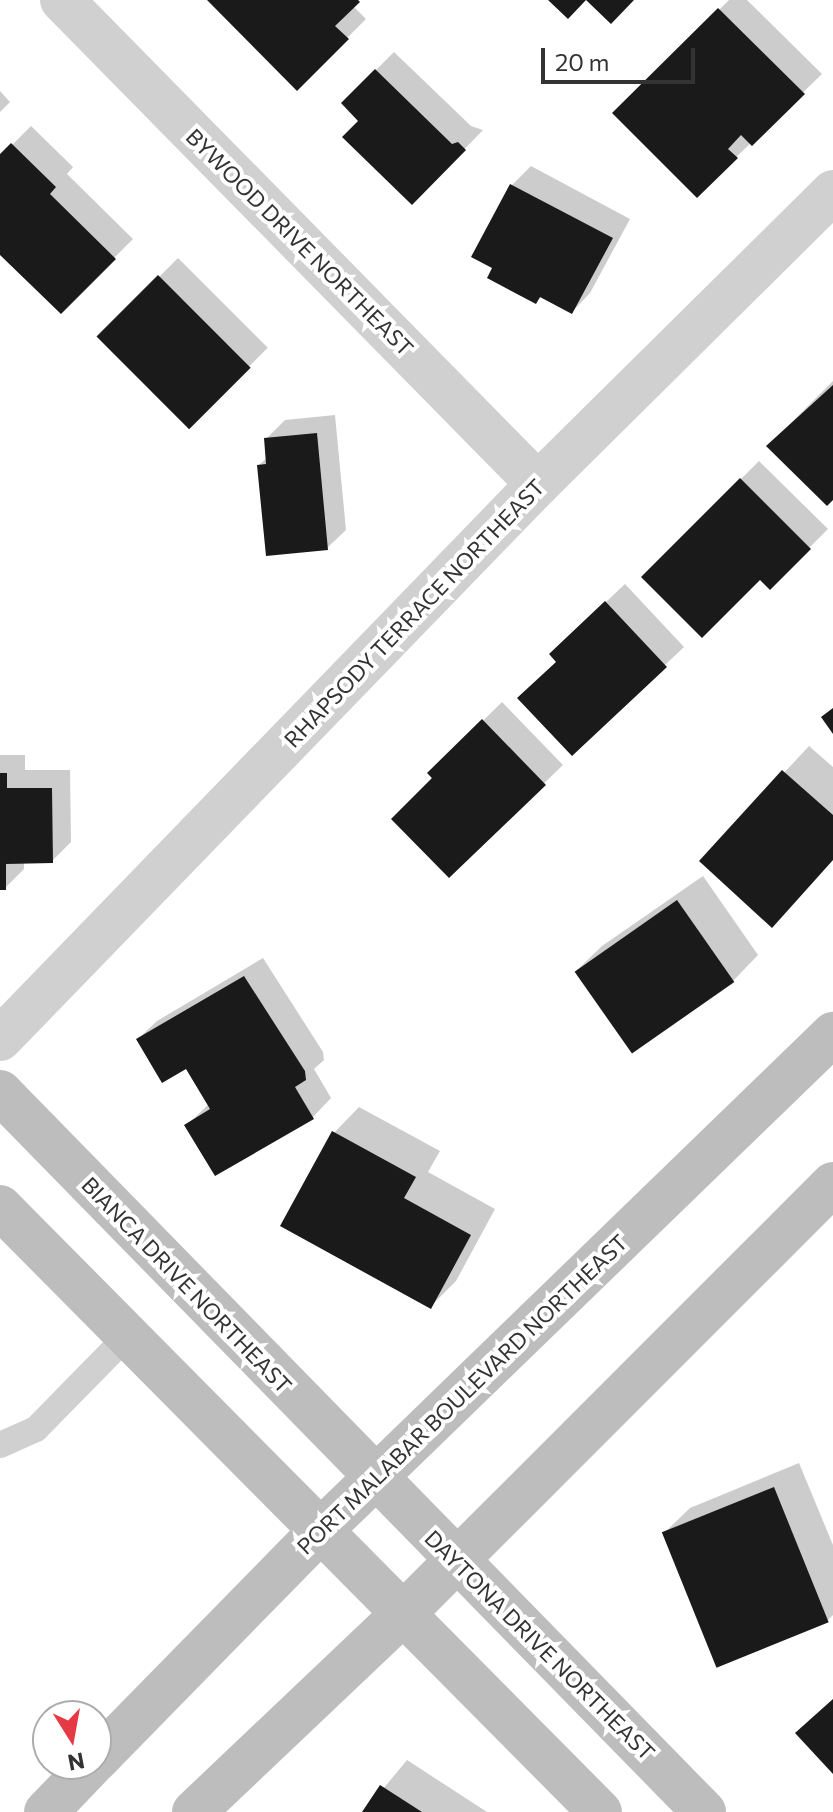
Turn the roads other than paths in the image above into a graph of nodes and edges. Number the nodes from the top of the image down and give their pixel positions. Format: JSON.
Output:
{"nodes":[{"id":1,"x":62,"y":0,"type":"edge"},
{"id":2,"x":833,"y":192,"type":"edge"},
{"id":3,"x":538,"y":484,"type":"junction"},
{"id":4,"x":833,"y":1034,"type":"edge"},
{"id":5,"x":0,"y":1039,"type":"edge"},
{"id":6,"x":0,"y":1092,"type":"edge"},
{"id":7,"x":833,"y":1184,"type":"edge"},
{"id":8,"x":0,"y":1207,"type":"edge"},
{"id":9,"x":127,"y":1336,"type":"junction"},
{"id":10,"x":0,"y":1445,"type":"edge"},
{"id":11,"x":375,"y":1478,"type":"junction"},
{"id":12,"x":319,"y":1532,"type":"junction"},
{"id":13,"x":457,"y":1560,"type":"junction"},
{"id":14,"x":403,"y":1614,"type":"junction"},
{"id":15,"x":112,"y":1744,"type":"edge"},
{"id":16,"x":77,"y":1780,"type":"edge"},
{"id":17,"x":46,"y":1812,"type":"edge"},
{"id":18,"x":194,"y":1812,"type":"edge"},
{"id":19,"x":600,"y":1812,"type":"edge"},
{"id":20,"x":704,"y":1812,"type":"edge"}],
"edges":[{"from":1,"to":3,"type":"street","name":"BYWOOD DRIVE NORTHEAST"},
{"from":2,"to":3,"type":"street","name":"RHAPSODY TERRACE NORTHEAST"},
{"from":3,"to":5,"type":"street","name":"RHAPSODY TERRACE NORTHEAST"},
{"from":4,"to":11,"type":"street","name":"PORT MALABAR BOULEVARD NORTHEAST"},
{"from":6,"to":11,"type":"street","name":"BIANCA DRIVE NORTHEAST"},
{"from":7,"to":13,"type":"street"},
{"from":8,"to":9,"type":"street"},
{"from":9,"to":10,"type":"lane"},
{"from":9,"to":12,"type":"street"},
{"from":11,"to":12,"type":"street","name":"PORT MALABAR BOULEVARD NORTHEAST"},
{"from":11,"to":13,"type":"street","name":"DAYTONA DRIVE NORTHEAST"},
{"from":12,"to":14,"type":"street"},
{"from":12,"to":15,"type":"street","name":"PORT MALABAR BOULEVARD NORTHEAST"},
{"from":13,"to":14,"type":"street"},
{"from":13,"to":20,"type":"street","name":"DAYTONA DRIVE NORTHEAST"},
{"from":14,"to":18,"type":"street"},
{"from":14,"to":19,"type":"street"},
{"from":16,"to":17,"type":"street","name":"PORT MALABAR BOULEVARD NORTHEAST"}]}
